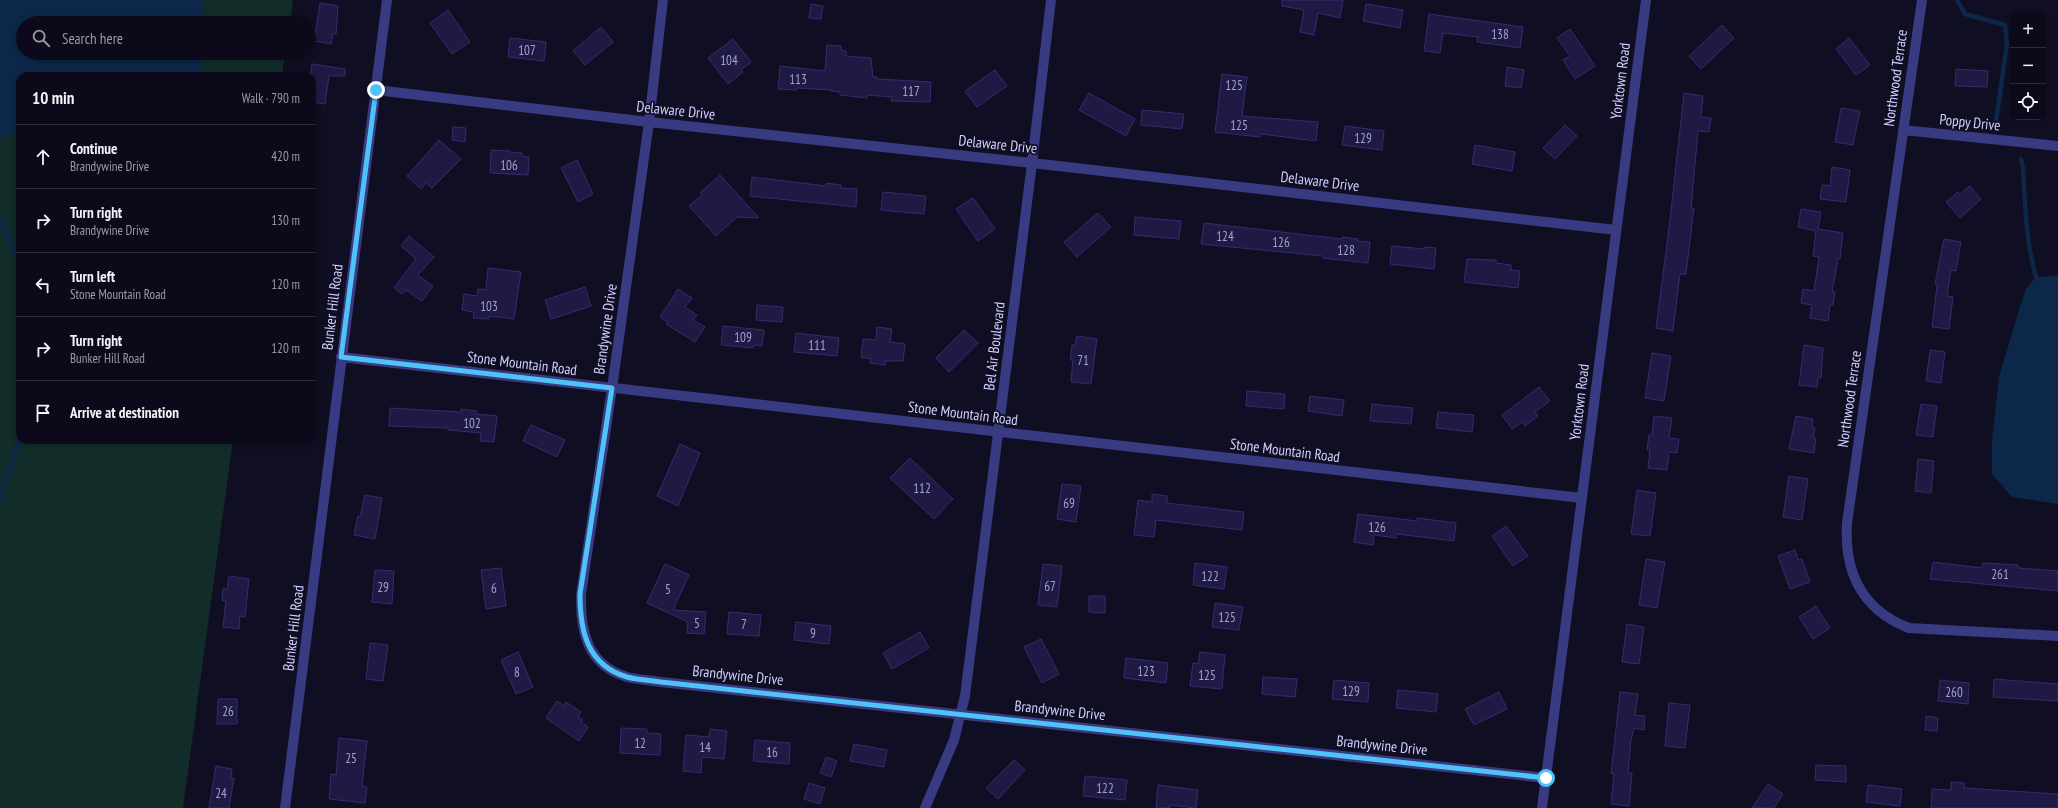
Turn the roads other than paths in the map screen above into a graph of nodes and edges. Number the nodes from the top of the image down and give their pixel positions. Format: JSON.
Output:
{"nodes":[{"id":1,"x":387,"y":0,"type":"edge"},
{"id":2,"x":663,"y":0,"type":"edge"},
{"id":3,"x":1051,"y":0,"type":"edge"},
{"id":4,"x":1646,"y":0,"type":"edge"},
{"id":5,"x":1921,"y":0,"type":"edge"},
{"id":6,"x":376,"y":90,"type":"junction"},
{"id":7,"x":649,"y":122,"type":"junction"},
{"id":8,"x":1902,"y":130,"type":"junction"},
{"id":9,"x":2058,"y":146,"type":"edge"},
{"id":10,"x":1032,"y":162,"type":"junction"},
{"id":11,"x":1616,"y":230,"type":"junction"},
{"id":12,"x":341,"y":357,"type":"junction"},
{"id":13,"x":612,"y":388,"type":"junction"},
{"id":14,"x":998,"y":432,"type":"junction"},
{"id":15,"x":1582,"y":498,"type":"junction"},
{"id":16,"x":2058,"y":636,"type":"edge"},
{"id":17,"x":962,"y":714,"type":"junction"},
{"id":18,"x":1546,"y":778,"type":"junction"},
{"id":19,"x":285,"y":808,"type":"edge"},
{"id":20,"x":925,"y":808,"type":"edge"},
{"id":21,"x":1542,"y":808,"type":"edge"}],
"edges":[{"from":1,"to":6,"type":"street","name":"Bunker Hill Road"},
{"from":2,"to":7,"type":"street","name":"Brandywine Drive"},
{"from":3,"to":10,"type":"street","name":"Bel Air Boulevard"},
{"from":4,"to":11,"type":"street","name":"Yorktown Road"},
{"from":5,"to":8,"type":"street","name":"Northwood Terrace"},
{"from":6,"to":7,"type":"street","name":"Delaware Drive"},
{"from":6,"to":12,"type":"street","name":"Bunker Hill Road"},
{"from":7,"to":10,"type":"street","name":"Delaware Drive"},
{"from":7,"to":13,"type":"street","name":"Brandywine Drive"},
{"from":8,"to":9,"type":"street","name":"Poppy Drive"},
{"from":8,"to":16,"type":"street","name":"Northwood Terrace"},
{"from":10,"to":11,"type":"street","name":"Delaware Drive"},
{"from":10,"to":14,"type":"street","name":"Bel Air Boulevard"},
{"from":11,"to":15,"type":"street","name":"Yorktown Road"},
{"from":12,"to":13,"type":"street","name":"Stone Mountain Road"},
{"from":12,"to":19,"type":"street","name":"Bunker Hill Road"},
{"from":13,"to":14,"type":"street","name":"Stone Mountain Road"},
{"from":13,"to":17,"type":"street","name":"Brandywine Drive"},
{"from":14,"to":15,"type":"street","name":"Stone Mountain Road"},
{"from":14,"to":17,"type":"street","name":"Bel Air Boulevard"},
{"from":15,"to":18,"type":"street","name":"Yorktown Road"},
{"from":17,"to":18,"type":"street","name":"Brandywine Drive"},
{"from":17,"to":20,"type":"street","name":"Bel Air Boulevard"},
{"from":18,"to":21,"type":"street","name":"Yorktown Road"}]}
